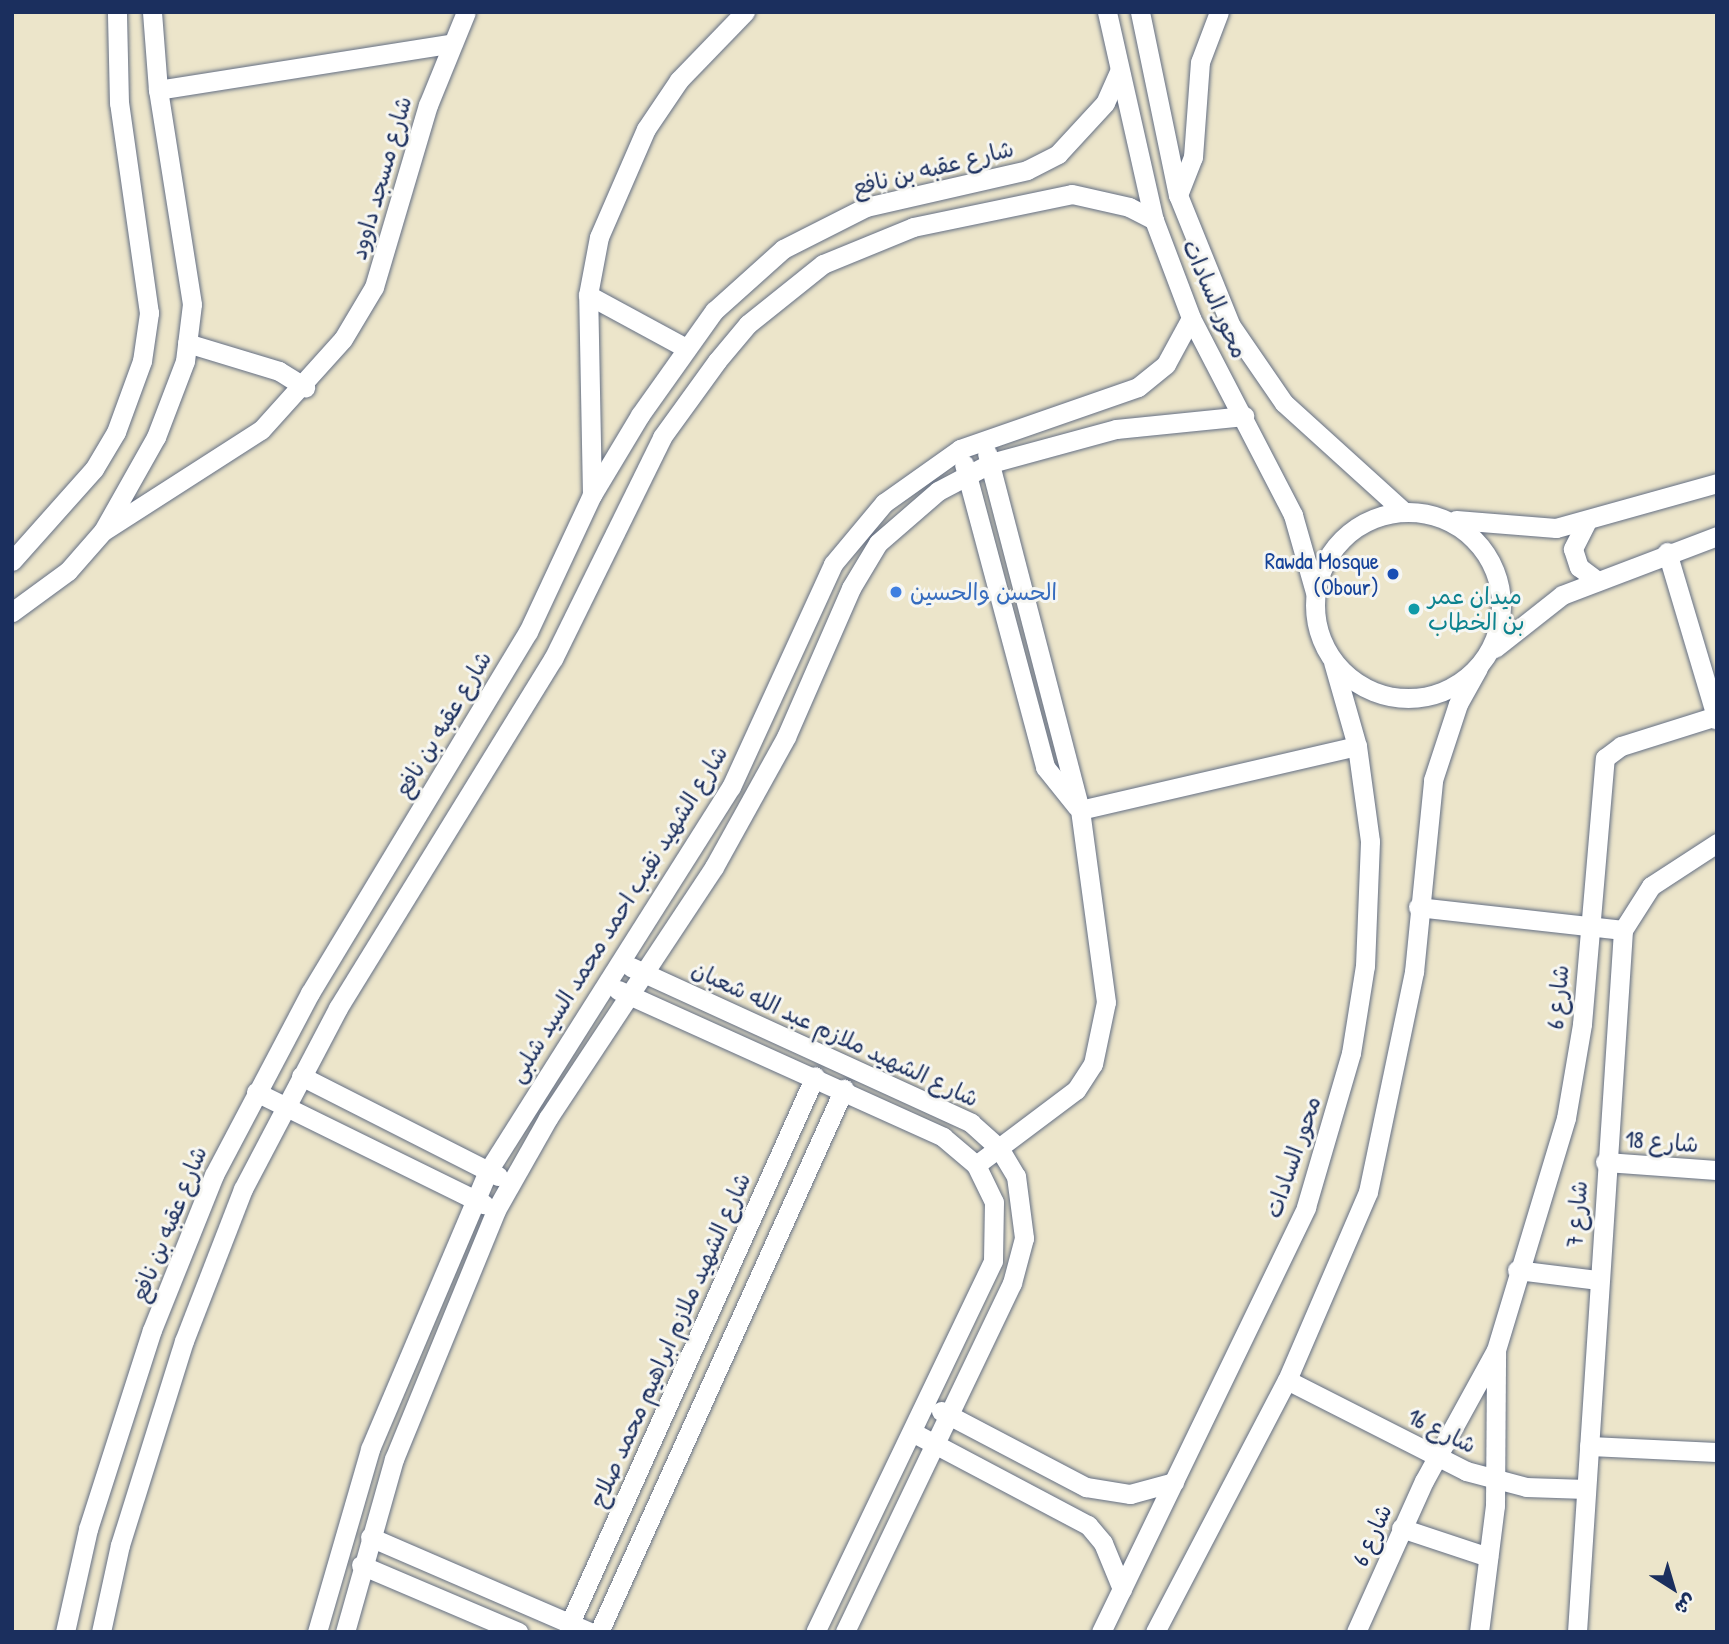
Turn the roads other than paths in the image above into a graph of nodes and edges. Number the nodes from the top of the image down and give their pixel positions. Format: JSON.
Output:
{"nodes":[{"id":1,"x":117,"y":12,"type":"edge"},
{"id":2,"x":152,"y":12,"type":"edge"},
{"id":3,"x":466,"y":12,"type":"edge"},
{"id":4,"x":745,"y":12,"type":"edge"},
{"id":5,"x":1107,"y":12,"type":"edge"},
{"id":6,"x":1140,"y":12,"type":"edge"},
{"id":7,"x":1219,"y":12,"type":"edge"},
{"id":8,"x":449,"y":44,"type":"junction"},
{"id":9,"x":1119,"y":71,"type":"junction"},
{"id":10,"x":158,"y":90,"type":"junction"},
{"id":11,"x":1178,"y":195,"type":"junction"},
{"id":12,"x":1154,"y":220,"type":"junction"},
{"id":13,"x":588,"y":295,"type":"junction"},
{"id":14,"x":1191,"y":318,"type":"junction"},
{"id":15,"x":187,"y":343,"type":"junction"},
{"id":16,"x":686,"y":348,"type":"junction"},
{"id":17,"x":305,"y":387,"type":"junction"},
{"id":18,"x":1244,"y":416,"type":"junction"},
{"id":19,"x":981,"y":439,"type":"junction"},
{"id":20,"x":960,"y":449,"type":"junction"},
{"id":21,"x":991,"y":463,"type":"junction"},
{"id":22,"x":967,"y":474,"type":"junction"},
{"id":23,"x":1717,"y":483,"type":"edge"},
{"id":24,"x":592,"y":495,"type":"junction"},
{"id":25,"x":1404,"y":512,"type":"junction"},
{"id":26,"x":1441,"y":517,"type":"junction"},
{"id":27,"x":1586,"y":523,"type":"junction"},
{"id":28,"x":103,"y":531,"type":"junction"},
{"id":29,"x":1717,"y":537,"type":"edge"},
{"id":30,"x":1667,"y":552,"type":"junction"},
{"id":31,"x":12,"y":561,"type":"edge"},
{"id":32,"x":1595,"y":579,"type":"junction"},
{"id":33,"x":1315,"y":592,"type":"junction"},
{"id":34,"x":12,"y":612,"type":"edge"},
{"id":35,"x":1708,"y":656,"type":"edge"},
{"id":36,"x":1484,"y":661,"type":"junction"},
{"id":37,"x":1333,"y":662,"type":"junction"},
{"id":38,"x":1716,"y":718,"type":"edge"},
{"id":39,"x":1357,"y":746,"type":"junction"},
{"id":40,"x":1080,"y":810,"type":"junction"},
{"id":41,"x":1717,"y":843,"type":"edge"},
{"id":42,"x":1418,"y":907,"type":"junction"},
{"id":43,"x":1587,"y":926,"type":"junction"},
{"id":44,"x":1623,"y":930,"type":"junction"},
{"id":45,"x":621,"y":962,"type":"junction"},
{"id":46,"x":643,"y":972,"type":"junction"},
{"id":47,"x":607,"y":985,"type":"junction"},
{"id":48,"x":310,"y":993,"type":"junction"},
{"id":49,"x":628,"y":994,"type":"junction"},
{"id":50,"x":338,"y":1008,"type":"junction"},
{"id":51,"x":301,"y":1076,"type":"junction"},
{"id":52,"x":815,"y":1076,"type":"junction"},
{"id":53,"x":844,"y":1089,"type":"junction"},
{"id":54,"x":256,"y":1091,"type":"junction"},
{"id":55,"x":285,"y":1106,"type":"junction"},
{"id":56,"x":999,"y":1148,"type":"junction"},
{"id":57,"x":1605,"y":1163,"type":"junction"},
{"id":58,"x":976,"y":1165,"type":"junction"},
{"id":59,"x":1717,"y":1170,"type":"edge"},
{"id":60,"x":488,"y":1171,"type":"junction"},
{"id":61,"x":512,"y":1182,"type":"junction"},
{"id":62,"x":475,"y":1200,"type":"junction"},
{"id":63,"x":496,"y":1210,"type":"junction"},
{"id":64,"x":1517,"y":1270,"type":"junction"},
{"id":65,"x":1598,"y":1280,"type":"junction"},
{"id":66,"x":1496,"y":1350,"type":"junction"},
{"id":67,"x":1287,"y":1380,"type":"junction"},
{"id":68,"x":925,"y":1403,"type":"junction"},
{"id":69,"x":951,"y":1416,"type":"junction"},
{"id":70,"x":912,"y":1432,"type":"junction"},
{"id":71,"x":937,"y":1444,"type":"junction"},
{"id":72,"x":1589,"y":1446,"type":"junction"},
{"id":73,"x":1717,"y":1452,"type":"edge"},
{"id":74,"x":1437,"y":1457,"type":"junction"},
{"id":75,"x":1497,"y":1481,"type":"junction"},
{"id":76,"x":1174,"y":1482,"type":"junction"},
{"id":77,"x":1586,"y":1489,"type":"junction"},
{"id":78,"x":1401,"y":1528,"type":"junction"},
{"id":79,"x":370,"y":1537,"type":"junction"},
{"id":80,"x":1488,"y":1557,"type":"junction"},
{"id":81,"x":360,"y":1565,"type":"junction"},
{"id":82,"x":1122,"y":1589,"type":"junction"},
{"id":83,"x":570,"y":1623,"type":"junction"},
{"id":84,"x":65,"y":1632,"type":"edge"},
{"id":85,"x":101,"y":1632,"type":"edge"},
{"id":86,"x":317,"y":1632,"type":"edge"},
{"id":87,"x":345,"y":1632,"type":"edge"},
{"id":88,"x":518,"y":1632,"type":"edge"},
{"id":89,"x":590,"y":1632,"type":"edge"},
{"id":90,"x":599,"y":1632,"type":"edge"},
{"id":91,"x":816,"y":1632,"type":"edge"},
{"id":92,"x":845,"y":1632,"type":"edge"},
{"id":93,"x":1101,"y":1632,"type":"edge"},
{"id":94,"x":1154,"y":1632,"type":"edge"},
{"id":95,"x":1356,"y":1632,"type":"edge"},
{"id":96,"x":1479,"y":1632,"type":"edge"},
{"id":97,"x":1577,"y":1632,"type":"edge"}],
"edges":[{"from":1,"to":31,"type":"street"},
{"from":2,"to":10,"type":"street"},
{"from":3,"to":8,"type":"street","name":"شارع مسجد داوود"},
{"from":4,"to":13,"type":"street"},
{"from":5,"to":9,"type":"street","name":"محور السادات"},
{"from":6,"to":11,"type":"street","name":"محور السادات"},
{"from":7,"to":11,"type":"street"},
{"from":8,"to":10,"type":"street"},
{"from":8,"to":17,"type":"street","name":"شارع مسجد داوود"},
{"from":9,"to":12,"type":"street","name":"محور السادات"},
{"from":9,"to":16,"type":"street","name":"شارع عقبه بن نافع"},
{"from":10,"to":15,"type":"street"},
{"from":11,"to":25,"type":"street","name":"محور السادات"},
{"from":12,"to":14,"type":"street","name":"محور السادات"},
{"from":12,"to":50,"type":"street"},
{"from":13,"to":16,"type":"street"},
{"from":13,"to":24,"type":"street"},
{"from":14,"to":18,"type":"street","name":"محور السادات"},
{"from":14,"to":19,"type":"street","name":"شارع الشهيد نقيب احمد محمد السيد شلبى"},
{"from":15,"to":17,"type":"street"},
{"from":15,"to":28,"type":"street"},
{"from":16,"to":24,"type":"street","name":"شارع عقبه بن نافع"},
{"from":17,"to":28,"type":"street","name":"شارع مسجد داوود"},
{"from":18,"to":21,"type":"street"},
{"from":18,"to":33,"type":"street","name":"محور السادات"},
{"from":19,"to":20,"type":"street","name":"شارع الشهيد نقيب احمد محمد السيد شلبى"},
{"from":19,"to":21,"type":"street"},
{"from":20,"to":22,"type":"street"},
{"from":20,"to":45,"type":"street","name":"شارع الشهيد نقيب احمد محمد السيد شلبى"},
{"from":21,"to":22,"type":"street"},
{"from":21,"to":40,"type":"street"},
{"from":22,"to":40,"type":"street"},
{"from":22,"to":46,"type":"street"},
{"from":23,"to":27,"type":"street"},
{"from":24,"to":48,"type":"street","name":"شارع عقبه بن نافع"},
{"from":25,"to":26,"type":"street"},
{"from":25,"to":33,"type":"street"},
{"from":26,"to":27,"type":"street"},
{"from":26,"to":36,"type":"street"},
{"from":27,"to":32,"type":"street"},
{"from":28,"to":34,"type":"street"},
{"from":29,"to":30,"type":"street"},
{"from":30,"to":32,"type":"street"},
{"from":30,"to":35,"type":"street"},
{"from":32,"to":36,"type":"street"},
{"from":33,"to":37,"type":"street"},
{"from":35,"to":38,"type":"street"},
{"from":36,"to":37,"type":"street"},
{"from":36,"to":42,"type":"street"},
{"from":37,"to":39,"type":"street","name":"محور السادات"},
{"from":38,"to":43,"type":"street","name":"شارع 6"},
{"from":39,"to":40,"type":"street"},
{"from":39,"to":76,"type":"street","name":"محور السادات"},
{"from":40,"to":56,"type":"street"},
{"from":41,"to":44,"type":"street","name":"شارع 7"},
{"from":42,"to":43,"type":"street"},
{"from":42,"to":67,"type":"street"},
{"from":43,"to":44,"type":"street"},
{"from":43,"to":64,"type":"street","name":"شارع 6"},
{"from":44,"to":57,"type":"street","name":"شارع 7"},
{"from":45,"to":46,"type":"street","name":"شارع الشهيد ملازم عبد الله شعبان"},
{"from":45,"to":47,"type":"street","name":"شارع الشهيد نقيب احمد محمد السيد شلبى"},
{"from":46,"to":49,"type":"street"},
{"from":46,"to":56,"type":"street","name":"شارع الشهيد ملازم عبد الله شعبان"},
{"from":47,"to":49,"type":"street","name":"شارع الشهيد ملازم عبد الله شعبان"},
{"from":47,"to":60,"type":"street","name":"شارع الشهيد نقيب احمد محمد السيد شلبى"},
{"from":48,"to":50,"type":"street"},
{"from":48,"to":54,"type":"street","name":"شارع عقبه بن نافع"},
{"from":49,"to":52,"type":"street","name":"شارع الشهيد ملازم عبد الله شعبان"},
{"from":49,"to":61,"type":"street"},
{"from":50,"to":51,"type":"street"},
{"from":51,"to":55,"type":"street"},
{"from":51,"to":60,"type":"street"},
{"from":52,"to":53,"type":"street","name":"شارع الشهيد ملازم عبد الله شعبان"},
{"from":52,"to":83,"type":"street","name":"شارع الشهيد ملازم ابراهيم محمد صلاح"},
{"from":53,"to":58,"type":"street","name":"شارع الشهيد ملازم عبد الله شعبان"},
{"from":53,"to":90,"type":"street"},
{"from":54,"to":55,"type":"street"},
{"from":54,"to":84,"type":"street","name":"شارع عقبه بن نافع"},
{"from":55,"to":62,"type":"street"},
{"from":55,"to":85,"type":"street"},
{"from":56,"to":58,"type":"street"},
{"from":56,"to":69,"type":"street","name":"شارع الشهيد ملازم عبد الله شعبان"},
{"from":57,"to":59,"type":"street","name":"شارع 18"},
{"from":57,"to":65,"type":"street","name":"شارع 7"},
{"from":58,"to":68,"type":"street","name":"شارع الشهيد ملازم عبد الله شعبان"},
{"from":60,"to":61,"type":"street"},
{"from":60,"to":62,"type":"street","name":"شارع الشهيد نقيب احمد محمد السيد شلبى"},
{"from":61,"to":63,"type":"street"},
{"from":62,"to":63,"type":"street"},
{"from":62,"to":86,"type":"street","name":"شارع الشهيد نقيب احمد محمد السيد شلبى"},
{"from":63,"to":79,"type":"street"},
{"from":64,"to":65,"type":"street"},
{"from":64,"to":66,"type":"street","name":"شارع 6"},
{"from":65,"to":72,"type":"street","name":"شارع 7"},
{"from":66,"to":74,"type":"street","name":"شارع 6"},
{"from":66,"to":75,"type":"street","name":"شارع 6"},
{"from":67,"to":74,"type":"street","name":"شارع 16"},
{"from":67,"to":94,"type":"street"},
{"from":68,"to":69,"type":"street"},
{"from":68,"to":70,"type":"street","name":"شارع الشهيد ملازم عبد الله شعبان"},
{"from":69,"to":71,"type":"street","name":"شارع الشهيد ملازم عبد الله شعبان"},
{"from":69,"to":76,"type":"street"},
{"from":70,"to":71,"type":"street"},
{"from":70,"to":91,"type":"street","name":"شارع الشهيد ملازم عبد الله شعبان"},
{"from":71,"to":82,"type":"street"},
{"from":71,"to":92,"type":"street","name":"شارع الشهيد ملازم عبد الله شعبان"},
{"from":72,"to":73,"type":"street"},
{"from":72,"to":77,"type":"street","name":"شارع 7"},
{"from":74,"to":75,"type":"street","name":"شارع 16"},
{"from":74,"to":78,"type":"street","name":"شارع 6"},
{"from":75,"to":77,"type":"street","name":"شارع 16"},
{"from":75,"to":80,"type":"street","name":"شارع 6"},
{"from":76,"to":82,"type":"street","name":"محور السادات"},
{"from":77,"to":97,"type":"street","name":"شارع 7"},
{"from":78,"to":80,"type":"street"},
{"from":78,"to":95,"type":"street","name":"شارع 6"},
{"from":79,"to":81,"type":"street"},
{"from":79,"to":83,"type":"street"},
{"from":80,"to":96,"type":"street","name":"شارع 6"},
{"from":81,"to":87,"type":"street"},
{"from":81,"to":88,"type":"street"},
{"from":82,"to":93,"type":"street","name":"محور السادات"},
{"from":83,"to":89,"type":"street"}]}
